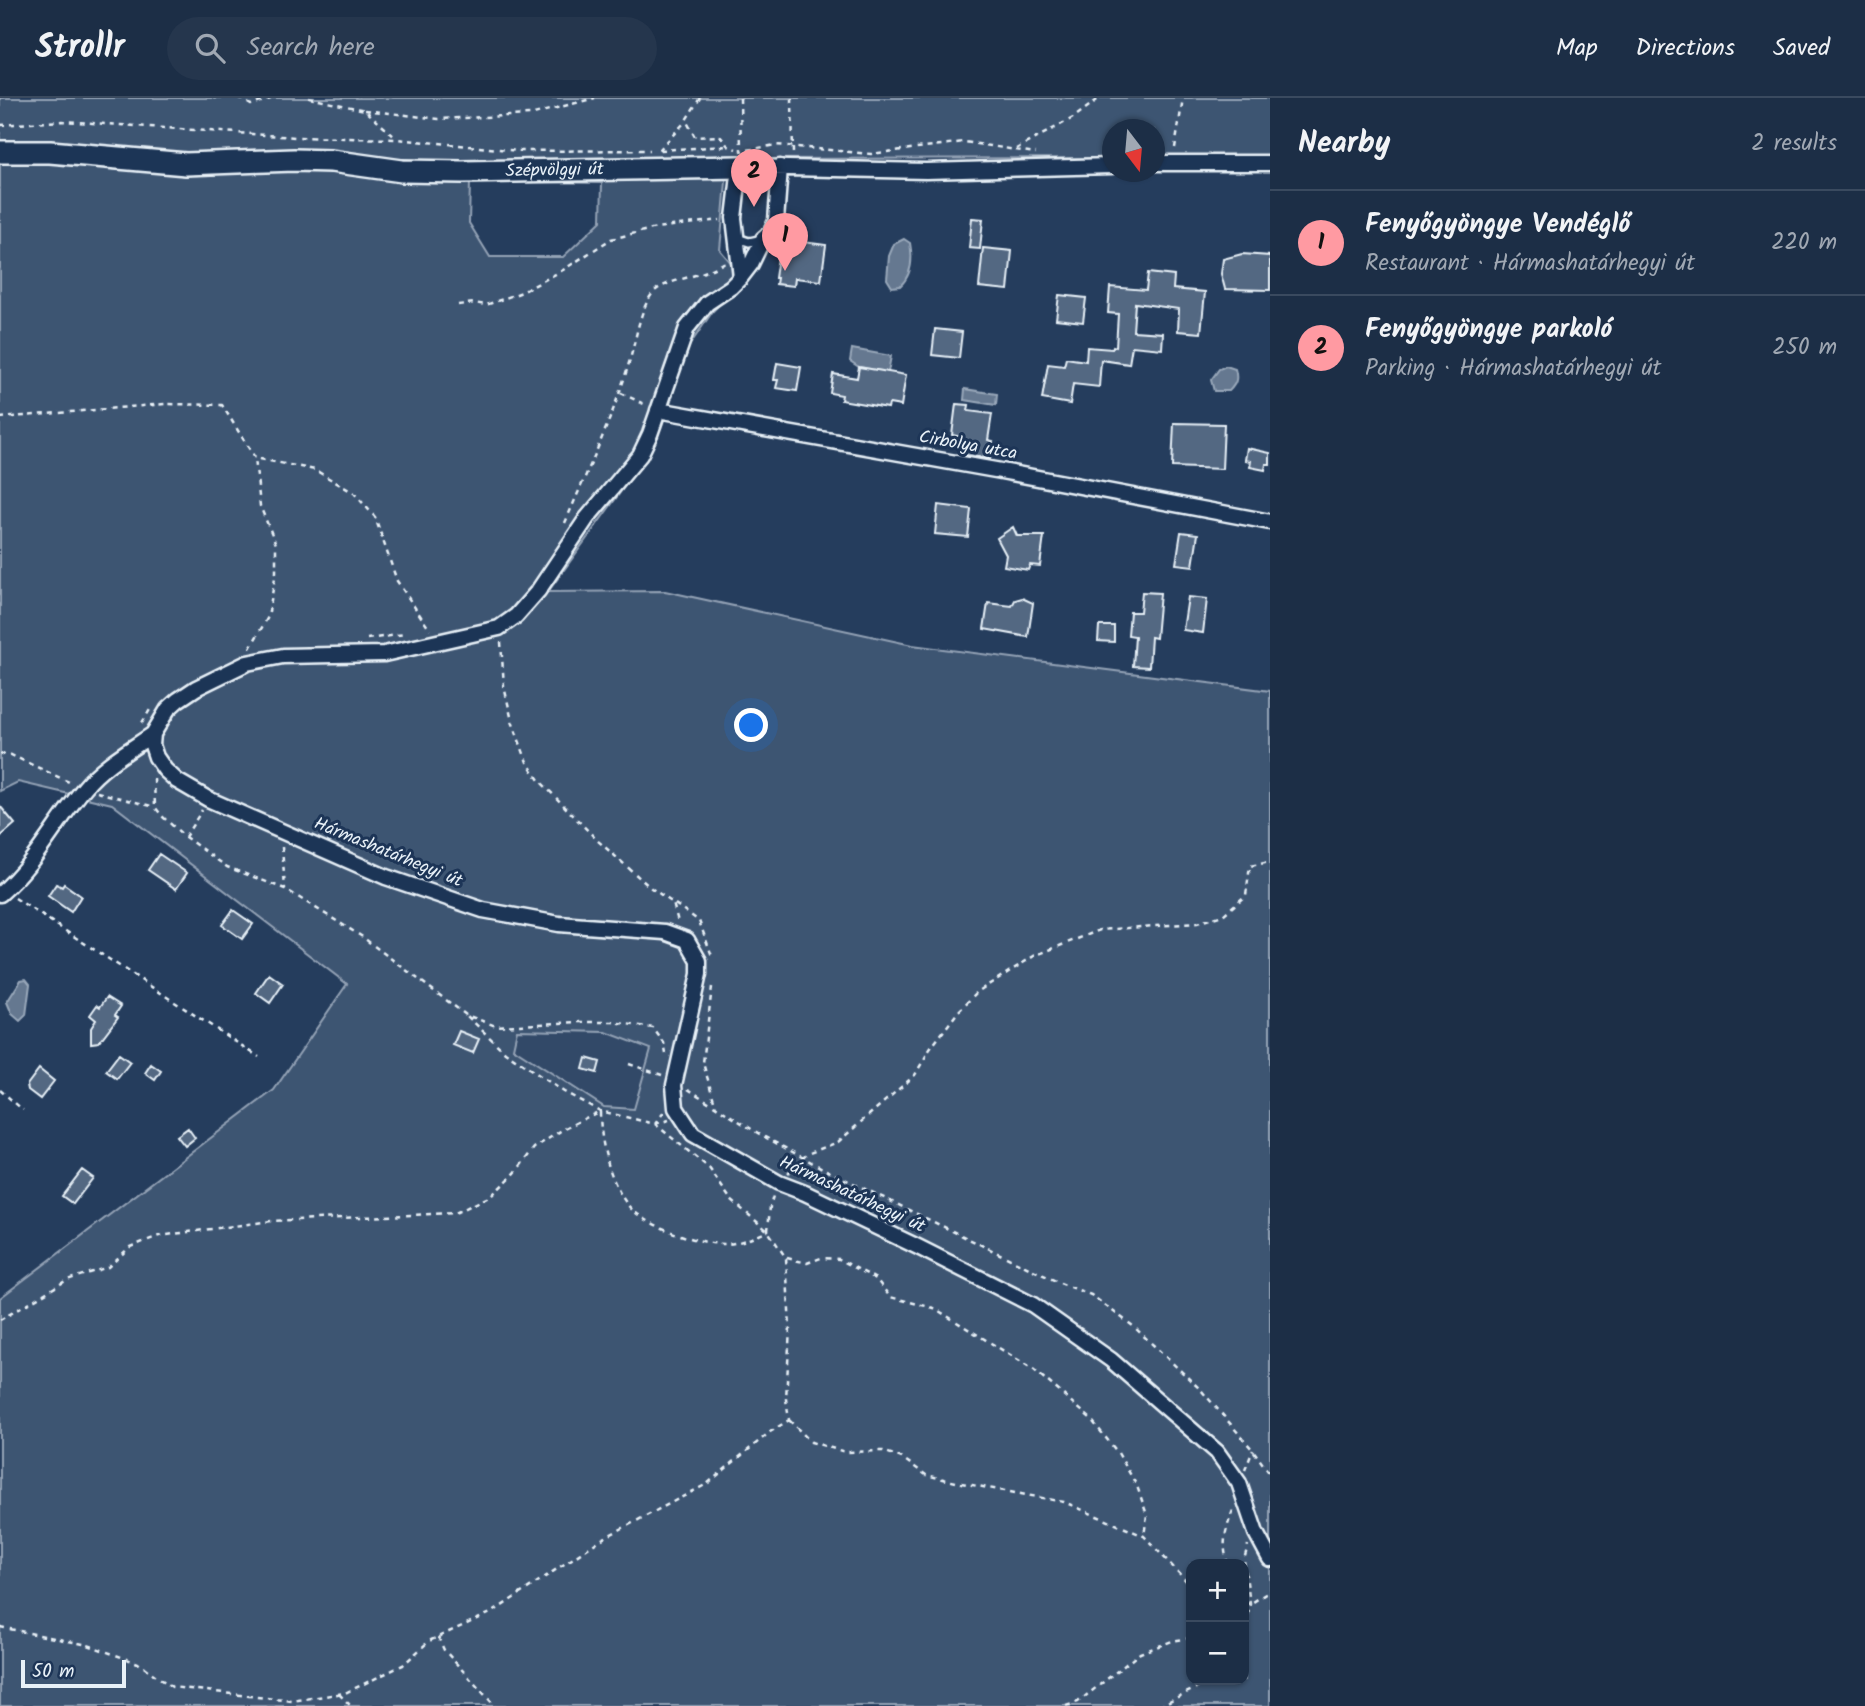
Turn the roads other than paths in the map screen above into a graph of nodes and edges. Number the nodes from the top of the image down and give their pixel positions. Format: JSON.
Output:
{"nodes":[{"id":1,"x":0,"y":152,"type":"edge"},
{"id":2,"x":741,"y":159,"type":"junction"},
{"id":3,"x":1165,"y":163,"type":"edge"},
{"id":4,"x":1270,"y":163,"type":"edge"},
{"id":5,"x":1102,"y":166,"type":"edge"},
{"id":6,"x":787,"y":167,"type":"junction"},
{"id":7,"x":762,"y":239,"type":"junction"},
{"id":8,"x":738,"y":245,"type":"junction"},
{"id":9,"x":741,"y":277,"type":"junction"},
{"id":10,"x":658,"y":410,"type":"junction"},
{"id":11,"x":1270,"y":522,"type":"edge"},
{"id":12,"x":153,"y":734,"type":"junction"},
{"id":13,"x":2,"y":892,"type":"edge"},
{"id":14,"x":1270,"y":1559,"type":"edge"}],
"edges":[{"from":1,"to":2,"type":"street","name":"Szépvölgyi út"},
{"from":2,"to":6,"type":"street","name":"Szépvölgyi út"},
{"from":2,"to":8,"type":"street"},
{"from":3,"to":4,"type":"street"},
{"from":5,"to":6,"type":"street","name":"Szépvölgyi út"},
{"from":6,"to":7,"type":"street"},
{"from":7,"to":8,"type":"lane"},
{"from":7,"to":9,"type":"street"},
{"from":8,"to":9,"type":"street"},
{"from":9,"to":10,"type":"street"},
{"from":10,"to":11,"type":"street","name":"Cirbolya utca"},
{"from":10,"to":12,"type":"street"},
{"from":12,"to":13,"type":"street"},
{"from":12,"to":14,"type":"street","name":"Hármashatárhegyi út"}]}
